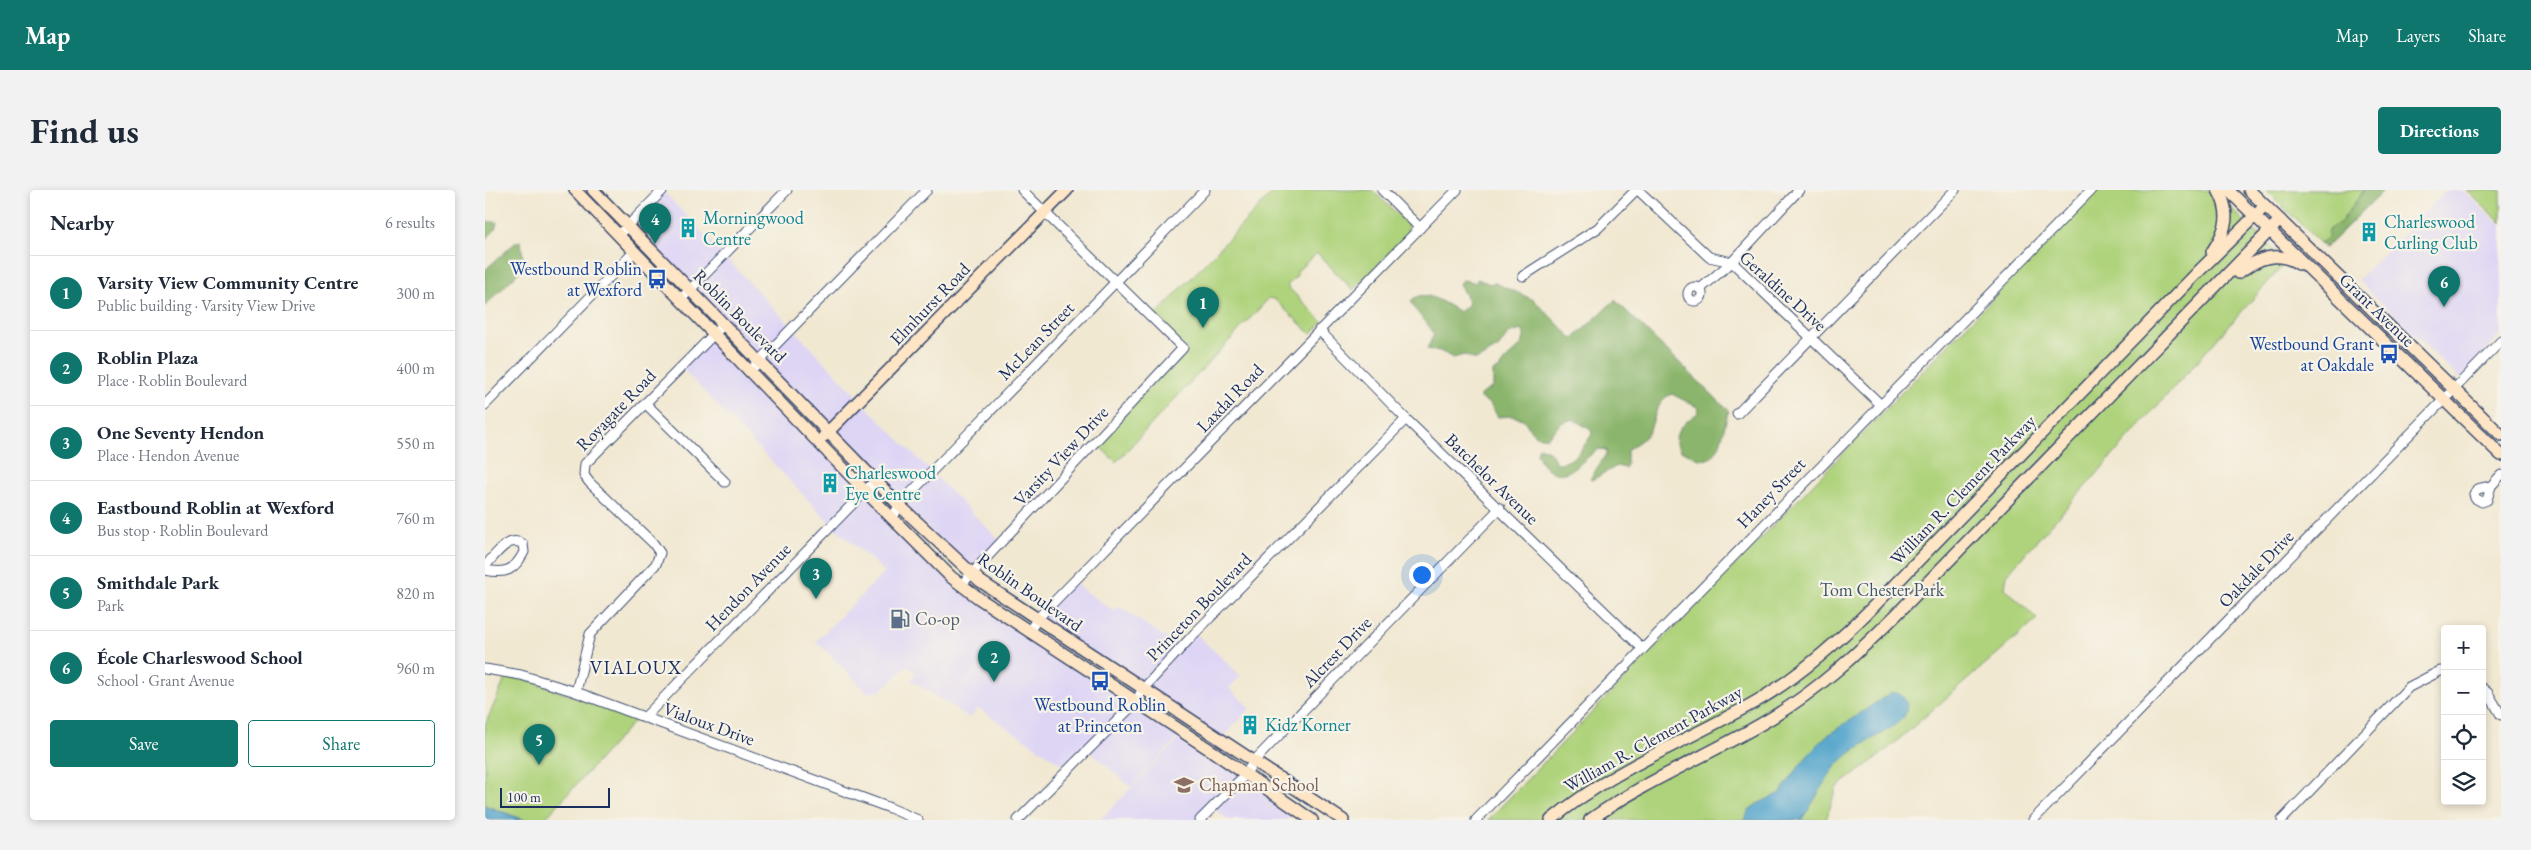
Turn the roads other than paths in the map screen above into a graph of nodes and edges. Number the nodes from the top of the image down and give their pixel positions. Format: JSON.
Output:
{"nodes":[{"id":1,"x":575,"y":190,"type":"edge"},
{"id":2,"x":593,"y":190,"type":"edge"},
{"id":3,"x":663,"y":190,"type":"edge"},
{"id":4,"x":787,"y":190,"type":"edge"},
{"id":5,"x":927,"y":190,"type":"edge"},
{"id":6,"x":1022,"y":190,"type":"edge"},
{"id":7,"x":1067,"y":190,"type":"edge"},
{"id":8,"x":1205,"y":190,"type":"edge"},
{"id":9,"x":1382,"y":190,"type":"edge"},
{"id":10,"x":1457,"y":190,"type":"edge"},
{"id":11,"x":1637,"y":190,"type":"edge"},
{"id":12,"x":1799,"y":190,"type":"edge"},
{"id":13,"x":1955,"y":190,"type":"edge"},
{"id":14,"x":2091,"y":190,"type":"edge"},
{"id":15,"x":2218,"y":190,"type":"edge"},
{"id":16,"x":2228,"y":190,"type":"edge"},
{"id":17,"x":2249,"y":190,"type":"edge"},
{"id":18,"x":2265,"y":206,"type":"junction"},
{"id":19,"x":1045,"y":213,"type":"junction"},
{"id":20,"x":2255,"y":217,"type":"junction"},
{"id":21,"x":2280,"y":220,"type":"junction"},
{"id":22,"x":628,"y":226,"type":"junction"},
{"id":23,"x":1420,"y":228,"type":"junction"},
{"id":24,"x":2270,"y":231,"type":"junction"},
{"id":25,"x":619,"y":235,"type":"junction"},
{"id":26,"x":634,"y":252,"type":"junction"},
{"id":27,"x":1732,"y":262,"type":"junction"},
{"id":28,"x":2198,"y":272,"type":"junction"},
{"id":29,"x":2313,"y":273,"type":"junction"},
{"id":30,"x":1523,"y":276,"type":"dead end"},
{"id":31,"x":1115,"y":283,"type":"junction"},
{"id":32,"x":1700,"y":289,"type":"dead end"},
{"id":33,"x":690,"y":290,"type":"junction"},
{"id":34,"x":2214,"y":290,"type":"junction"},
{"id":35,"x":681,"y":300,"type":"junction"},
{"id":36,"x":724,"y":324,"type":"junction"},
{"id":37,"x":1319,"y":330,"type":"junction"},
{"id":38,"x":714,"y":334,"type":"junction"},
{"id":39,"x":1811,"y":339,"type":"junction"},
{"id":40,"x":2501,"y":341,"type":"edge"},
{"id":41,"x":760,"y":360,"type":"junction"},
{"id":42,"x":750,"y":371,"type":"junction"},
{"id":43,"x":2453,"y":390,"type":"junction"},
{"id":44,"x":2444,"y":400,"type":"junction"},
{"id":45,"x":645,"y":403,"type":"junction"},
{"id":46,"x":1880,"y":404,"type":"junction"},
{"id":47,"x":485,"y":405,"type":"edge"},
{"id":48,"x":1737,"y":414,"type":"dead end"},
{"id":49,"x":1406,"y":419,"type":"junction"},
{"id":50,"x":829,"y":431,"type":"junction"},
{"id":51,"x":2501,"y":435,"type":"edge"},
{"id":52,"x":818,"y":442,"type":"junction"},
{"id":53,"x":2501,"y":455,"type":"edge"},
{"id":54,"x":2501,"y":475,"type":"edge"},
{"id":55,"x":876,"y":480,"type":"junction"},
{"id":56,"x":725,"y":482,"type":"dead end"},
{"id":57,"x":2491,"y":486,"type":"dead end"},
{"id":58,"x":865,"y":491,"type":"junction"},
{"id":59,"x":899,"y":505,"type":"junction"},
{"id":60,"x":1500,"y":508,"type":"junction"},
{"id":61,"x":893,"y":518,"type":"junction"},
{"id":62,"x":485,"y":566,"type":"edge"},
{"id":63,"x":485,"y":570,"type":"edge"},
{"id":64,"x":971,"y":574,"type":"junction"},
{"id":65,"x":961,"y":585,"type":"junction"},
{"id":66,"x":1037,"y":620,"type":"junction"},
{"id":67,"x":1029,"y":631,"type":"junction"},
{"id":68,"x":1643,"y":649,"type":"junction"},
{"id":69,"x":485,"y":669,"type":"edge"},
{"id":70,"x":2441,"y":671,"type":"edge"},
{"id":71,"x":1142,"y":690,"type":"junction"},
{"id":72,"x":2486,"y":691,"type":"edge"},
{"id":73,"x":576,"y":692,"type":"junction"},
{"id":74,"x":1136,"y":702,"type":"junction"},
{"id":75,"x":2501,"y":715,"type":"edge"},
{"id":76,"x":644,"y":718,"type":"junction"},
{"id":77,"x":1253,"y":762,"type":"junction"},
{"id":78,"x":1246,"y":774,"type":"junction"},
{"id":79,"x":918,"y":820,"type":"edge"},
{"id":80,"x":1018,"y":820,"type":"edge"},
{"id":81,"x":1200,"y":820,"type":"edge"},
{"id":82,"x":1312,"y":820,"type":"edge"},
{"id":83,"x":1343,"y":820,"type":"edge"},
{"id":84,"x":1476,"y":820,"type":"edge"},
{"id":85,"x":1551,"y":820,"type":"edge"},
{"id":86,"x":1590,"y":820,"type":"edge"},
{"id":87,"x":2033,"y":820,"type":"edge"},
{"id":88,"x":2282,"y":820,"type":"edge"}],
"edges":[{"from":1,"to":25,"type":"main road","name":"Roblin Boulevard"},
{"from":2,"to":22,"type":"main road","name":"Roblin Boulevard"},
{"from":3,"to":22,"type":"street"},
{"from":4,"to":33,"type":"street"},
{"from":5,"to":41,"type":"street"},
{"from":6,"to":19,"type":"street"},
{"from":7,"to":19,"type":"main road","name":"Elmhurst Road"},
{"from":8,"to":31,"type":"street","name":"McLean Street"},
{"from":9,"to":23,"type":"street"},
{"from":10,"to":23,"type":"street","name":"Laxdal Road"},
{"from":11,"to":27,"type":"street","name":"Geraldine Drive"},
{"from":11,"to":30,"type":"street"},
{"from":12,"to":27,"type":"street"},
{"from":13,"to":39,"type":"street"},
{"from":14,"to":46,"type":"street","name":"Haney Street"},
{"from":15,"to":28,"type":"main road"},
{"from":16,"to":20,"type":"main road","name":"Grant Avenue"},
{"from":17,"to":18,"type":"main road","name":"Grant Avenue"},
{"from":18,"to":20,"type":"main road","name":"William R. Clement Parkway"},
{"from":18,"to":21,"type":"main road","name":"Grant Avenue"},
{"from":19,"to":31,"type":"street"},
{"from":19,"to":50,"type":"main road","name":"Elmhurst Road"},
{"from":20,"to":24,"type":"main road","name":"Grant Avenue"},
{"from":20,"to":28,"type":"main road","name":"William R. Clement Parkway"},
{"from":21,"to":24,"type":"main road","name":"William R. Clement Parkway"},
{"from":21,"to":43,"type":"main road","name":"Grant Avenue"},
{"from":22,"to":25,"type":"street"},
{"from":22,"to":33,"type":"main road","name":"Roblin Boulevard"},
{"from":23,"to":37,"type":"street","name":"Laxdal Road"},
{"from":24,"to":29,"type":"main road","name":"Grant Avenue"},
{"from":24,"to":34,"type":"main road","name":"William R. Clement Parkway"},
{"from":25,"to":26,"type":"main road","name":"Roblin Boulevard"},
{"from":26,"to":35,"type":"main road","name":"Roblin Boulevard"},
{"from":26,"to":47,"type":"street"},
{"from":27,"to":32,"type":"street"},
{"from":27,"to":39,"type":"street","name":"Geraldine Drive"},
{"from":28,"to":85,"type":"main road","name":"William R. Clement Parkway"},
{"from":29,"to":34,"type":"main road"},
{"from":29,"to":44,"type":"main road","name":"Grant Avenue"},
{"from":31,"to":59,"type":"street","name":"McLean Street"},
{"from":31,"to":64,"type":"street","name":"Varsity View Drive"},
{"from":33,"to":35,"type":"street"},
{"from":33,"to":36,"type":"main road","name":"Roblin Boulevard"},
{"from":34,"to":86,"type":"main road","name":"William R. Clement Parkway"},
{"from":35,"to":38,"type":"main road","name":"Roblin Boulevard"},
{"from":36,"to":38,"type":"street","name":"Royagate Road"},
{"from":36,"to":41,"type":"main road","name":"Roblin Boulevard"},
{"from":37,"to":49,"type":"street","name":"Batchelor Avenue"},
{"from":37,"to":66,"type":"street","name":"Laxdal Road"},
{"from":38,"to":42,"type":"main road","name":"Roblin Boulevard"},
{"from":38,"to":45,"type":"street","name":"Royagate Road"},
{"from":39,"to":46,"type":"street","name":"Geraldine Drive"},
{"from":39,"to":48,"type":"street"},
{"from":40,"to":43,"type":"street","name":"Oakdale Drive"},
{"from":41,"to":42,"type":"street"},
{"from":41,"to":50,"type":"main road","name":"Roblin Boulevard"},
{"from":42,"to":52,"type":"main road","name":"Roblin Boulevard"},
{"from":43,"to":44,"type":"street","name":"Oakdale Drive"},
{"from":43,"to":51,"type":"main road","name":"Grant Avenue"},
{"from":44,"to":53,"type":"main road","name":"Grant Avenue"},
{"from":44,"to":87,"type":"street","name":"Oakdale Drive"},
{"from":45,"to":56,"type":"street"},
{"from":45,"to":73,"type":"street","name":"Royagate Road"},
{"from":46,"to":68,"type":"street","name":"Haney Street"},
{"from":49,"to":60,"type":"street","name":"Batchelor Avenue"},
{"from":49,"to":71,"type":"street","name":"Princeton Boulevard"},
{"from":50,"to":52,"type":"main road","name":"Elmhurst Road"},
{"from":50,"to":55,"type":"main road","name":"Roblin Boulevard"},
{"from":52,"to":58,"type":"main road","name":"Roblin Boulevard"},
{"from":54,"to":57,"type":"street"},
{"from":55,"to":58,"type":"street","name":"Hendon Avenue"},
{"from":55,"to":59,"type":"main road","name":"Roblin Boulevard"},
{"from":58,"to":61,"type":"main road","name":"Roblin Boulevard"},
{"from":58,"to":76,"type":"street","name":"Hendon Avenue"},
{"from":59,"to":61,"type":"street","name":"McLean Street"},
{"from":59,"to":64,"type":"main road","name":"Roblin Boulevard"},
{"from":60,"to":68,"type":"street","name":"Batchelor Avenue"},
{"from":60,"to":77,"type":"street","name":"Alcrest Drive"},
{"from":61,"to":65,"type":"main road","name":"Roblin Boulevard"},
{"from":62,"to":63,"type":"street"},
{"from":64,"to":65,"type":"street","name":"Varsity View Drive"},
{"from":64,"to":66,"type":"main road","name":"Roblin Boulevard"},
{"from":65,"to":67,"type":"main road","name":"Roblin Boulevard"},
{"from":66,"to":67,"type":"street","name":"Laxdal Road"},
{"from":66,"to":71,"type":"main road","name":"Roblin Boulevard"},
{"from":67,"to":74,"type":"main road","name":"Roblin Boulevard"},
{"from":68,"to":84,"type":"street","name":"Haney Street"},
{"from":69,"to":73,"type":"street","name":"Vialoux Drive"},
{"from":70,"to":88,"type":"street"},
{"from":71,"to":74,"type":"street","name":"Princeton Boulevard"},
{"from":71,"to":77,"type":"main road","name":"Roblin Boulevard"},
{"from":72,"to":75,"type":"street"},
{"from":73,"to":76,"type":"street","name":"Vialoux Drive"},
{"from":74,"to":78,"type":"main road","name":"Roblin Boulevard"},
{"from":74,"to":80,"type":"street","name":"Princeton Boulevard"},
{"from":76,"to":79,"type":"street","name":"Vialoux Drive"},
{"from":77,"to":78,"type":"street","name":"Alcrest Drive"},
{"from":77,"to":83,"type":"main road","name":"Roblin Boulevard"},
{"from":78,"to":81,"type":"street","name":"Alcrest Drive"},
{"from":78,"to":82,"type":"main road","name":"Roblin Boulevard"}]}
